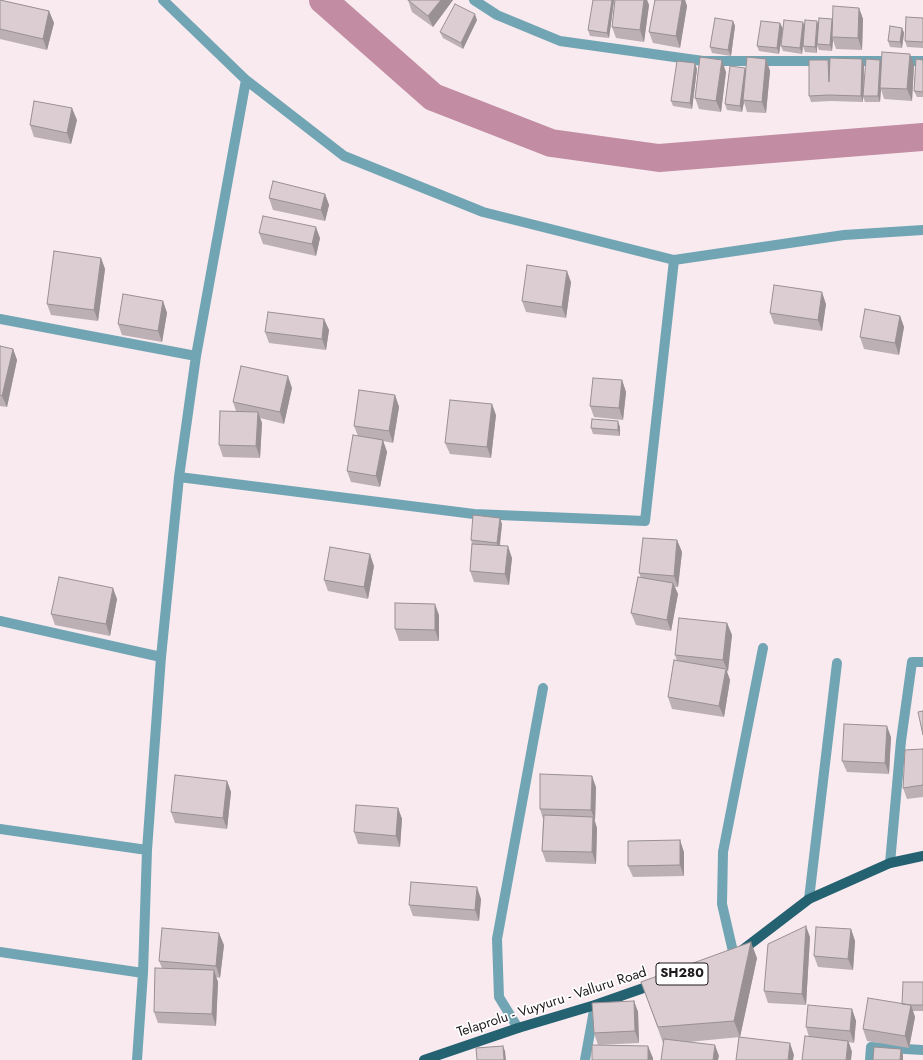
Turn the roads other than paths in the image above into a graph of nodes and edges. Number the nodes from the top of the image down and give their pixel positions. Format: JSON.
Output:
{"nodes":[{"id":1,"x":162,"y":0,"type":"edge"},
{"id":2,"x":474,"y":0,"type":"edge"},
{"id":3,"x":923,"y":61,"type":"edge"},
{"id":4,"x":246,"y":80,"type":"junction"},
{"id":5,"x":923,"y":230,"type":"edge"},
{"id":6,"x":674,"y":260,"type":"junction"},
{"id":7,"x":0,"y":318,"type":"edge"},
{"id":8,"x":196,"y":356,"type":"junction"},
{"id":9,"x":179,"y":477,"type":"junction"},
{"id":10,"x":0,"y":621,"type":"edge"},
{"id":11,"x":763,"y":648,"type":"dead end"},
{"id":12,"x":161,"y":657,"type":"junction"},
{"id":13,"x":923,"y":662,"type":"edge"},
{"id":14,"x":837,"y":663,"type":"dead end"},
{"id":15,"x":543,"y":688,"type":"dead end"},
{"id":16,"x":0,"y":829,"type":"edge"},
{"id":17,"x":147,"y":850,"type":"junction"},
{"id":18,"x":923,"y":856,"type":"edge"},
{"id":19,"x":890,"y":863,"type":"junction"},
{"id":20,"x":809,"y":899,"type":"junction"},
{"id":21,"x":0,"y":952,"type":"edge"},
{"id":22,"x":730,"y":957,"type":"joint"},
{"id":23,"x":143,"y":973,"type":"junction"},
{"id":24,"x":660,"y":982,"type":"edge"},
{"id":25,"x":595,"y":1005,"type":"junction"},
{"id":26,"x":518,"y":1028,"type":"junction"},
{"id":27,"x":923,"y":1050,"type":"edge"},
{"id":28,"x":137,"y":1060,"type":"edge"},
{"id":29,"x":424,"y":1060,"type":"edge"},
{"id":30,"x":585,"y":1060,"type":"edge"},
{"id":31,"x":870,"y":1060,"type":"edge"}],
"edges":[{"from":1,"to":4,"type":"street"},
{"from":2,"to":3,"type":"street"},
{"from":4,"to":6,"type":"street"},
{"from":4,"to":8,"type":"street"},
{"from":5,"to":6,"type":"street"},
{"from":6,"to":9,"type":"street"},
{"from":7,"to":8,"type":"street"},
{"from":8,"to":9,"type":"street"},
{"from":9,"to":12,"type":"street"},
{"from":10,"to":12,"type":"street"},
{"from":11,"to":22,"type":"street"},
{"from":12,"to":17,"type":"street"},
{"from":13,"to":19,"type":"street"},
{"from":14,"to":20,"type":"street"},
{"from":15,"to":26,"type":"street"},
{"from":16,"to":17,"type":"street"},
{"from":17,"to":23,"type":"street"},
{"from":18,"to":19,"type":"main road"},
{"from":19,"to":20,"type":"main road"},
{"from":20,"to":22,"type":"main road"},
{"from":21,"to":23,"type":"street"},
{"from":23,"to":28,"type":"street"},
{"from":24,"to":25,"type":"main road","name":"Telaprolu - Vuyyuru - Valluru Road","number":"SH280"},
{"from":25,"to":26,"type":"main road","name":"Telaprolu - Vuyyuru - Valluru Road","number":"SH280"},
{"from":25,"to":30,"type":"street"},
{"from":26,"to":29,"type":"main road","name":"Telaprolu - Vuyyuru - Valluru Road","number":"SH280"},
{"from":27,"to":31,"type":"street"}]}
